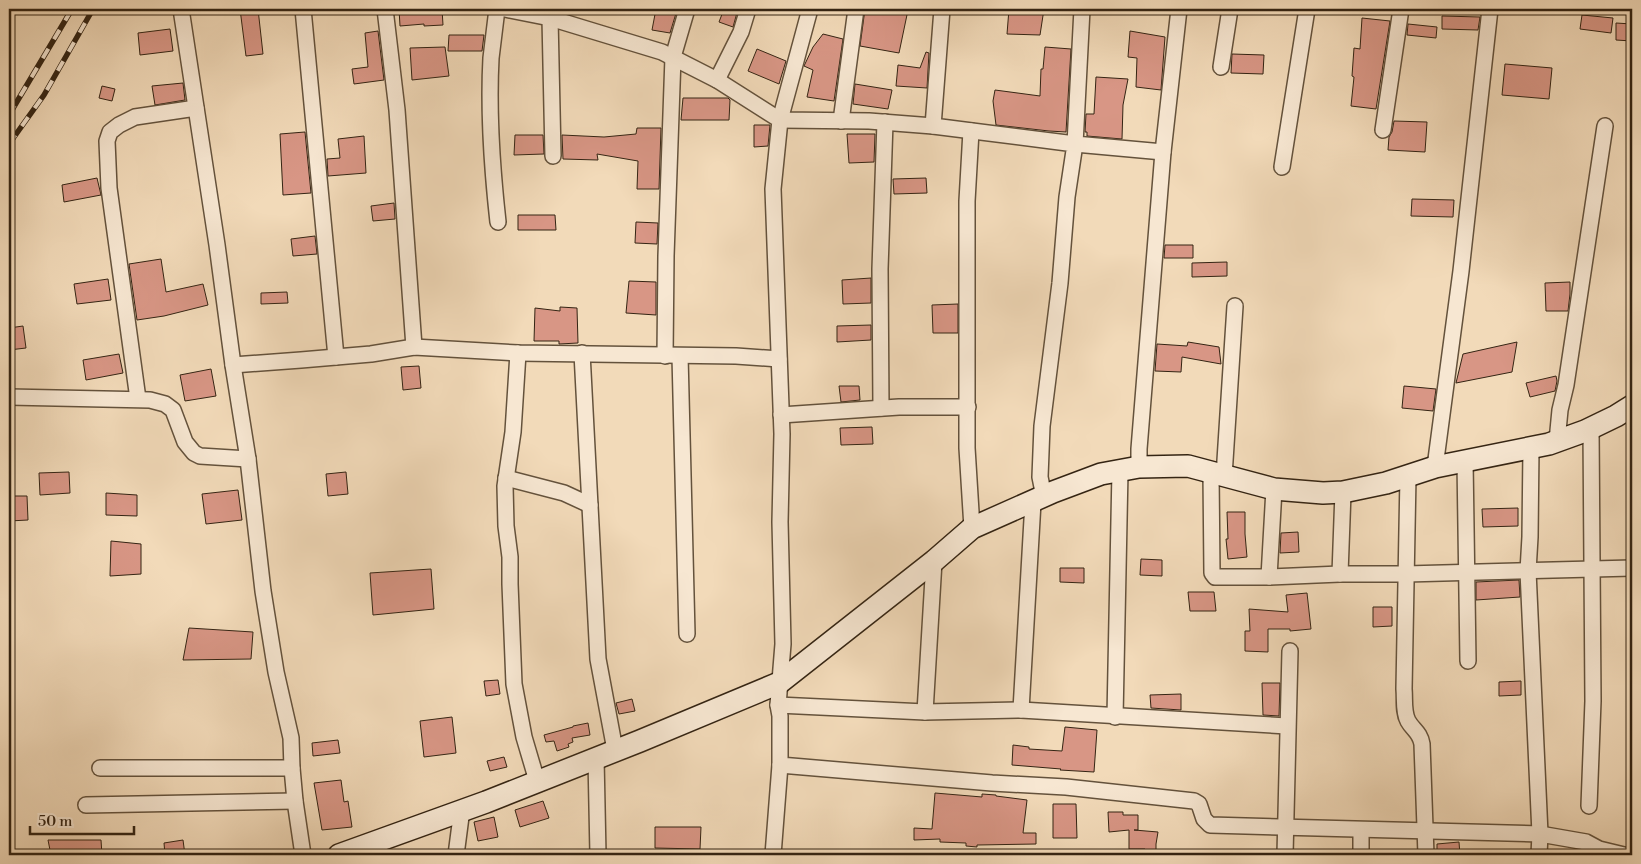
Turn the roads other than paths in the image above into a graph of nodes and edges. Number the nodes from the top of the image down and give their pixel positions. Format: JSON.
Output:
{"nodes":[{"id":1,"x":181,"y":9,"type":"edge"},
{"id":2,"x":303,"y":9,"type":"edge"},
{"id":3,"x":385,"y":9,"type":"edge"},
{"id":4,"x":497,"y":9,"type":"edge"},
{"id":5,"x":505,"y":9,"type":"edge"},
{"id":6,"x":687,"y":9,"type":"edge"},
{"id":7,"x":748,"y":9,"type":"edge"},
{"id":8,"x":810,"y":9,"type":"edge"},
{"id":9,"x":856,"y":9,"type":"edge"},
{"id":10,"x":942,"y":9,"type":"edge"},
{"id":11,"x":1082,"y":9,"type":"edge"},
{"id":12,"x":1179,"y":9,"type":"edge"},
{"id":13,"x":1230,"y":9,"type":"edge"},
{"id":14,"x":1307,"y":9,"type":"edge"},
{"id":15,"x":1401,"y":9,"type":"edge"},
{"id":16,"x":1490,"y":9,"type":"edge"},
{"id":17,"x":551,"y":13,"type":"edge"},
{"id":18,"x":673,"y":57,"type":"junction"},
{"id":19,"x":1221,"y":67,"type":"dead end"},
{"id":20,"x":717,"y":80,"type":"junction"},
{"id":21,"x":196,"y":108,"type":"junction"},
{"id":22,"x":780,"y":120,"type":"junction"},
{"id":23,"x":841,"y":121,"type":"junction"},
{"id":24,"x":885,"y":122,"type":"junction"},
{"id":25,"x":934,"y":126,"type":"junction"},
{"id":26,"x":1605,"y":126,"type":"dead end"},
{"id":27,"x":1383,"y":130,"type":"dead end"},
{"id":28,"x":971,"y":131,"type":"junction"},
{"id":29,"x":1075,"y":144,"type":"junction"},
{"id":30,"x":1163,"y":152,"type":"junction"},
{"id":31,"x":553,"y":156,"type":"dead end"},
{"id":32,"x":1282,"y":167,"type":"dead end"},
{"id":33,"x":498,"y":222,"type":"dead end"},
{"id":34,"x":1235,"y":306,"type":"dead end"},
{"id":35,"x":414,"y":348,"type":"junction"},
{"id":36,"x":518,"y":353,"type":"junction"},
{"id":37,"x":582,"y":353,"type":"junction"},
{"id":38,"x":665,"y":356,"type":"junction"},
{"id":39,"x":680,"y":356,"type":"junction"},
{"id":40,"x":336,"y":357,"type":"junction"},
{"id":41,"x":779,"y":359,"type":"junction"},
{"id":42,"x":233,"y":365,"type":"junction"},
{"id":43,"x":9,"y":397,"type":"edge"},
{"id":44,"x":138,"y":399,"type":"junction"},
{"id":45,"x":1632,"y":406,"type":"edge"},
{"id":46,"x":968,"y":407,"type":"junction"},
{"id":47,"x":881,"y":408,"type":"junction"},
{"id":48,"x":781,"y":415,"type":"junction"},
{"id":49,"x":1591,"y":428,"type":"junction"},
{"id":50,"x":1557,"y":441,"type":"junction"},
{"id":51,"x":1531,"y":448,"type":"junction"},
{"id":52,"x":248,"y":459,"type":"junction"},
{"id":53,"x":1465,"y":462,"type":"junction"},
{"id":54,"x":1435,"y":467,"type":"junction"},
{"id":55,"x":1129,"y":469,"type":"junction"},
{"id":56,"x":1218,"y":474,"type":"junction"},
{"id":57,"x":1408,"y":476,"type":"junction"},
{"id":58,"x":506,"y":478,"type":"junction"},
{"id":59,"x":1274,"y":489,"type":"junction"},
{"id":60,"x":1343,"y":492,"type":"junction"},
{"id":61,"x":1038,"y":499,"type":"junction"},
{"id":62,"x":590,"y":505,"type":"junction"},
{"id":63,"x":972,"y":528,"type":"junction"},
{"id":64,"x":934,"y":561,"type":"junction"},
{"id":65,"x":1592,"y":568,"type":"junction"},
{"id":66,"x":1632,"y":568,"type":"edge"},
{"id":67,"x":1528,"y":571,"type":"junction"},
{"id":68,"x":1467,"y":572,"type":"junction"},
{"id":69,"x":1340,"y":574,"type":"junction"},
{"id":70,"x":1406,"y":574,"type":"junction"},
{"id":71,"x":1269,"y":577,"type":"junction"},
{"id":72,"x":687,"y":634,"type":"dead end"},
{"id":73,"x":1290,"y":651,"type":"dead end"},
{"id":74,"x":1468,"y":661,"type":"dead end"},
{"id":75,"x":779,"y":683,"type":"junction"},
{"id":76,"x":778,"y":705,"type":"junction"},
{"id":77,"x":1022,"y":710,"type":"junction"},
{"id":78,"x":925,"y":712,"type":"junction"},
{"id":79,"x":1115,"y":716,"type":"junction"},
{"id":80,"x":1287,"y":726,"type":"junction"},
{"id":81,"x":606,"y":754,"type":"junction"},
{"id":82,"x":780,"y":765,"type":"junction"},
{"id":83,"x":100,"y":768,"type":"dead end"},
{"id":84,"x":292,"y":768,"type":"junction"},
{"id":85,"x":537,"y":781,"type":"junction"},
{"id":86,"x":295,"y":801,"type":"junction"},
{"id":87,"x":86,"y":805,"type":"dead end"},
{"id":88,"x":1589,"y":806,"type":"dead end"},
{"id":89,"x":462,"y":809,"type":"junction"},
{"id":90,"x":1285,"y":827,"type":"junction"},
{"id":91,"x":1361,"y":830,"type":"junction"},
{"id":92,"x":1424,"y":832,"type":"junction"},
{"id":93,"x":1540,"y":834,"type":"junction"},
{"id":94,"x":1585,"y":848,"type":"edge"},
{"id":95,"x":303,"y":855,"type":"edge"},
{"id":96,"x":339,"y":855,"type":"edge"},
{"id":97,"x":456,"y":855,"type":"edge"},
{"id":98,"x":598,"y":855,"type":"edge"},
{"id":99,"x":773,"y":855,"type":"edge"},
{"id":100,"x":1285,"y":855,"type":"edge"},
{"id":101,"x":1360,"y":855,"type":"edge"},
{"id":102,"x":1426,"y":855,"type":"edge"},
{"id":103,"x":1539,"y":855,"type":"edge"},
{"id":104,"x":1624,"y":855,"type":"edge"}],
"edges":[{"from":1,"to":21,"type":"street"},
{"from":2,"to":40,"type":"street"},
{"from":3,"to":35,"type":"street"},
{"from":4,"to":33,"type":"street"},
{"from":5,"to":17,"type":"street"},
{"from":6,"to":18,"type":"street"},
{"from":7,"to":20,"type":"street"},
{"from":8,"to":22,"type":"street"},
{"from":9,"to":23,"type":"street"},
{"from":10,"to":25,"type":"street"},
{"from":11,"to":29,"type":"street"},
{"from":12,"to":30,"type":"street"},
{"from":13,"to":19,"type":"street"},
{"from":14,"to":32,"type":"street"},
{"from":15,"to":27,"type":"street"},
{"from":16,"to":54,"type":"street"},
{"from":17,"to":18,"type":"street"},
{"from":17,"to":31,"type":"street"},
{"from":18,"to":20,"type":"street"},
{"from":18,"to":38,"type":"street"},
{"from":20,"to":22,"type":"street"},
{"from":21,"to":42,"type":"street"},
{"from":21,"to":44,"type":"street"},
{"from":22,"to":23,"type":"street"},
{"from":22,"to":41,"type":"street"},
{"from":23,"to":24,"type":"street"},
{"from":24,"to":25,"type":"street"},
{"from":24,"to":47,"type":"street"},
{"from":25,"to":28,"type":"street"},
{"from":26,"to":50,"type":"street"},
{"from":28,"to":29,"type":"street"},
{"from":28,"to":46,"type":"street"},
{"from":29,"to":30,"type":"street"},
{"from":29,"to":61,"type":"street"},
{"from":30,"to":55,"type":"street"},
{"from":34,"to":56,"type":"street"},
{"from":35,"to":36,"type":"street"},
{"from":35,"to":40,"type":"street"},
{"from":36,"to":37,"type":"street"},
{"from":36,"to":58,"type":"street"},
{"from":37,"to":38,"type":"street"},
{"from":37,"to":62,"type":"street"},
{"from":38,"to":39,"type":"street"},
{"from":39,"to":41,"type":"street"},
{"from":39,"to":72,"type":"street"},
{"from":40,"to":42,"type":"street"},
{"from":41,"to":48,"type":"street"},
{"from":42,"to":52,"type":"street"},
{"from":43,"to":44,"type":"street"},
{"from":44,"to":52,"type":"street"},
{"from":45,"to":49,"type":"street"},
{"from":46,"to":47,"type":"street"},
{"from":46,"to":63,"type":"street"},
{"from":47,"to":48,"type":"street"},
{"from":48,"to":75,"type":"street"},
{"from":49,"to":50,"type":"street"},
{"from":49,"to":65,"type":"street"},
{"from":50,"to":51,"type":"street"},
{"from":51,"to":53,"type":"street"},
{"from":51,"to":67,"type":"street"},
{"from":52,"to":84,"type":"street"},
{"from":53,"to":54,"type":"street"},
{"from":53,"to":68,"type":"street"},
{"from":54,"to":57,"type":"street"},
{"from":55,"to":56,"type":"street"},
{"from":55,"to":61,"type":"street"},
{"from":55,"to":79,"type":"street"},
{"from":56,"to":59,"type":"street"},
{"from":56,"to":71,"type":"street"},
{"from":57,"to":60,"type":"street"},
{"from":57,"to":70,"type":"street"},
{"from":58,"to":62,"type":"street"},
{"from":58,"to":85,"type":"street"},
{"from":59,"to":60,"type":"street"},
{"from":59,"to":71,"type":"street"},
{"from":60,"to":69,"type":"street"},
{"from":61,"to":63,"type":"street"},
{"from":61,"to":77,"type":"street"},
{"from":62,"to":81,"type":"street"},
{"from":63,"to":64,"type":"street"},
{"from":64,"to":75,"type":"street"},
{"from":64,"to":78,"type":"street"},
{"from":65,"to":66,"type":"street"},
{"from":65,"to":67,"type":"street"},
{"from":65,"to":88,"type":"street"},
{"from":67,"to":68,"type":"street"},
{"from":67,"to":93,"type":"street"},
{"from":68,"to":70,"type":"street"},
{"from":68,"to":74,"type":"street"},
{"from":69,"to":70,"type":"street"},
{"from":69,"to":71,"type":"street"},
{"from":70,"to":92,"type":"street"},
{"from":73,"to":80,"type":"street"},
{"from":75,"to":76,"type":"street"},
{"from":75,"to":81,"type":"street"},
{"from":76,"to":78,"type":"street"},
{"from":76,"to":82,"type":"street"},
{"from":77,"to":78,"type":"street"},
{"from":77,"to":79,"type":"street"},
{"from":79,"to":80,"type":"street"},
{"from":80,"to":90,"type":"street"},
{"from":81,"to":85,"type":"street"},
{"from":81,"to":98,"type":"street"},
{"from":82,"to":90,"type":"street"},
{"from":82,"to":99,"type":"street"},
{"from":83,"to":84,"type":"street"},
{"from":84,"to":86,"type":"street"},
{"from":85,"to":89,"type":"street"},
{"from":86,"to":87,"type":"street"},
{"from":86,"to":95,"type":"street"},
{"from":89,"to":96,"type":"street"},
{"from":89,"to":97,"type":"street"},
{"from":90,"to":91,"type":"street"},
{"from":90,"to":100,"type":"street"},
{"from":91,"to":92,"type":"street"},
{"from":91,"to":101,"type":"street"},
{"from":92,"to":93,"type":"street"},
{"from":92,"to":102,"type":"street"},
{"from":93,"to":94,"type":"street"},
{"from":93,"to":103,"type":"street"},
{"from":94,"to":104,"type":"street"}]}
